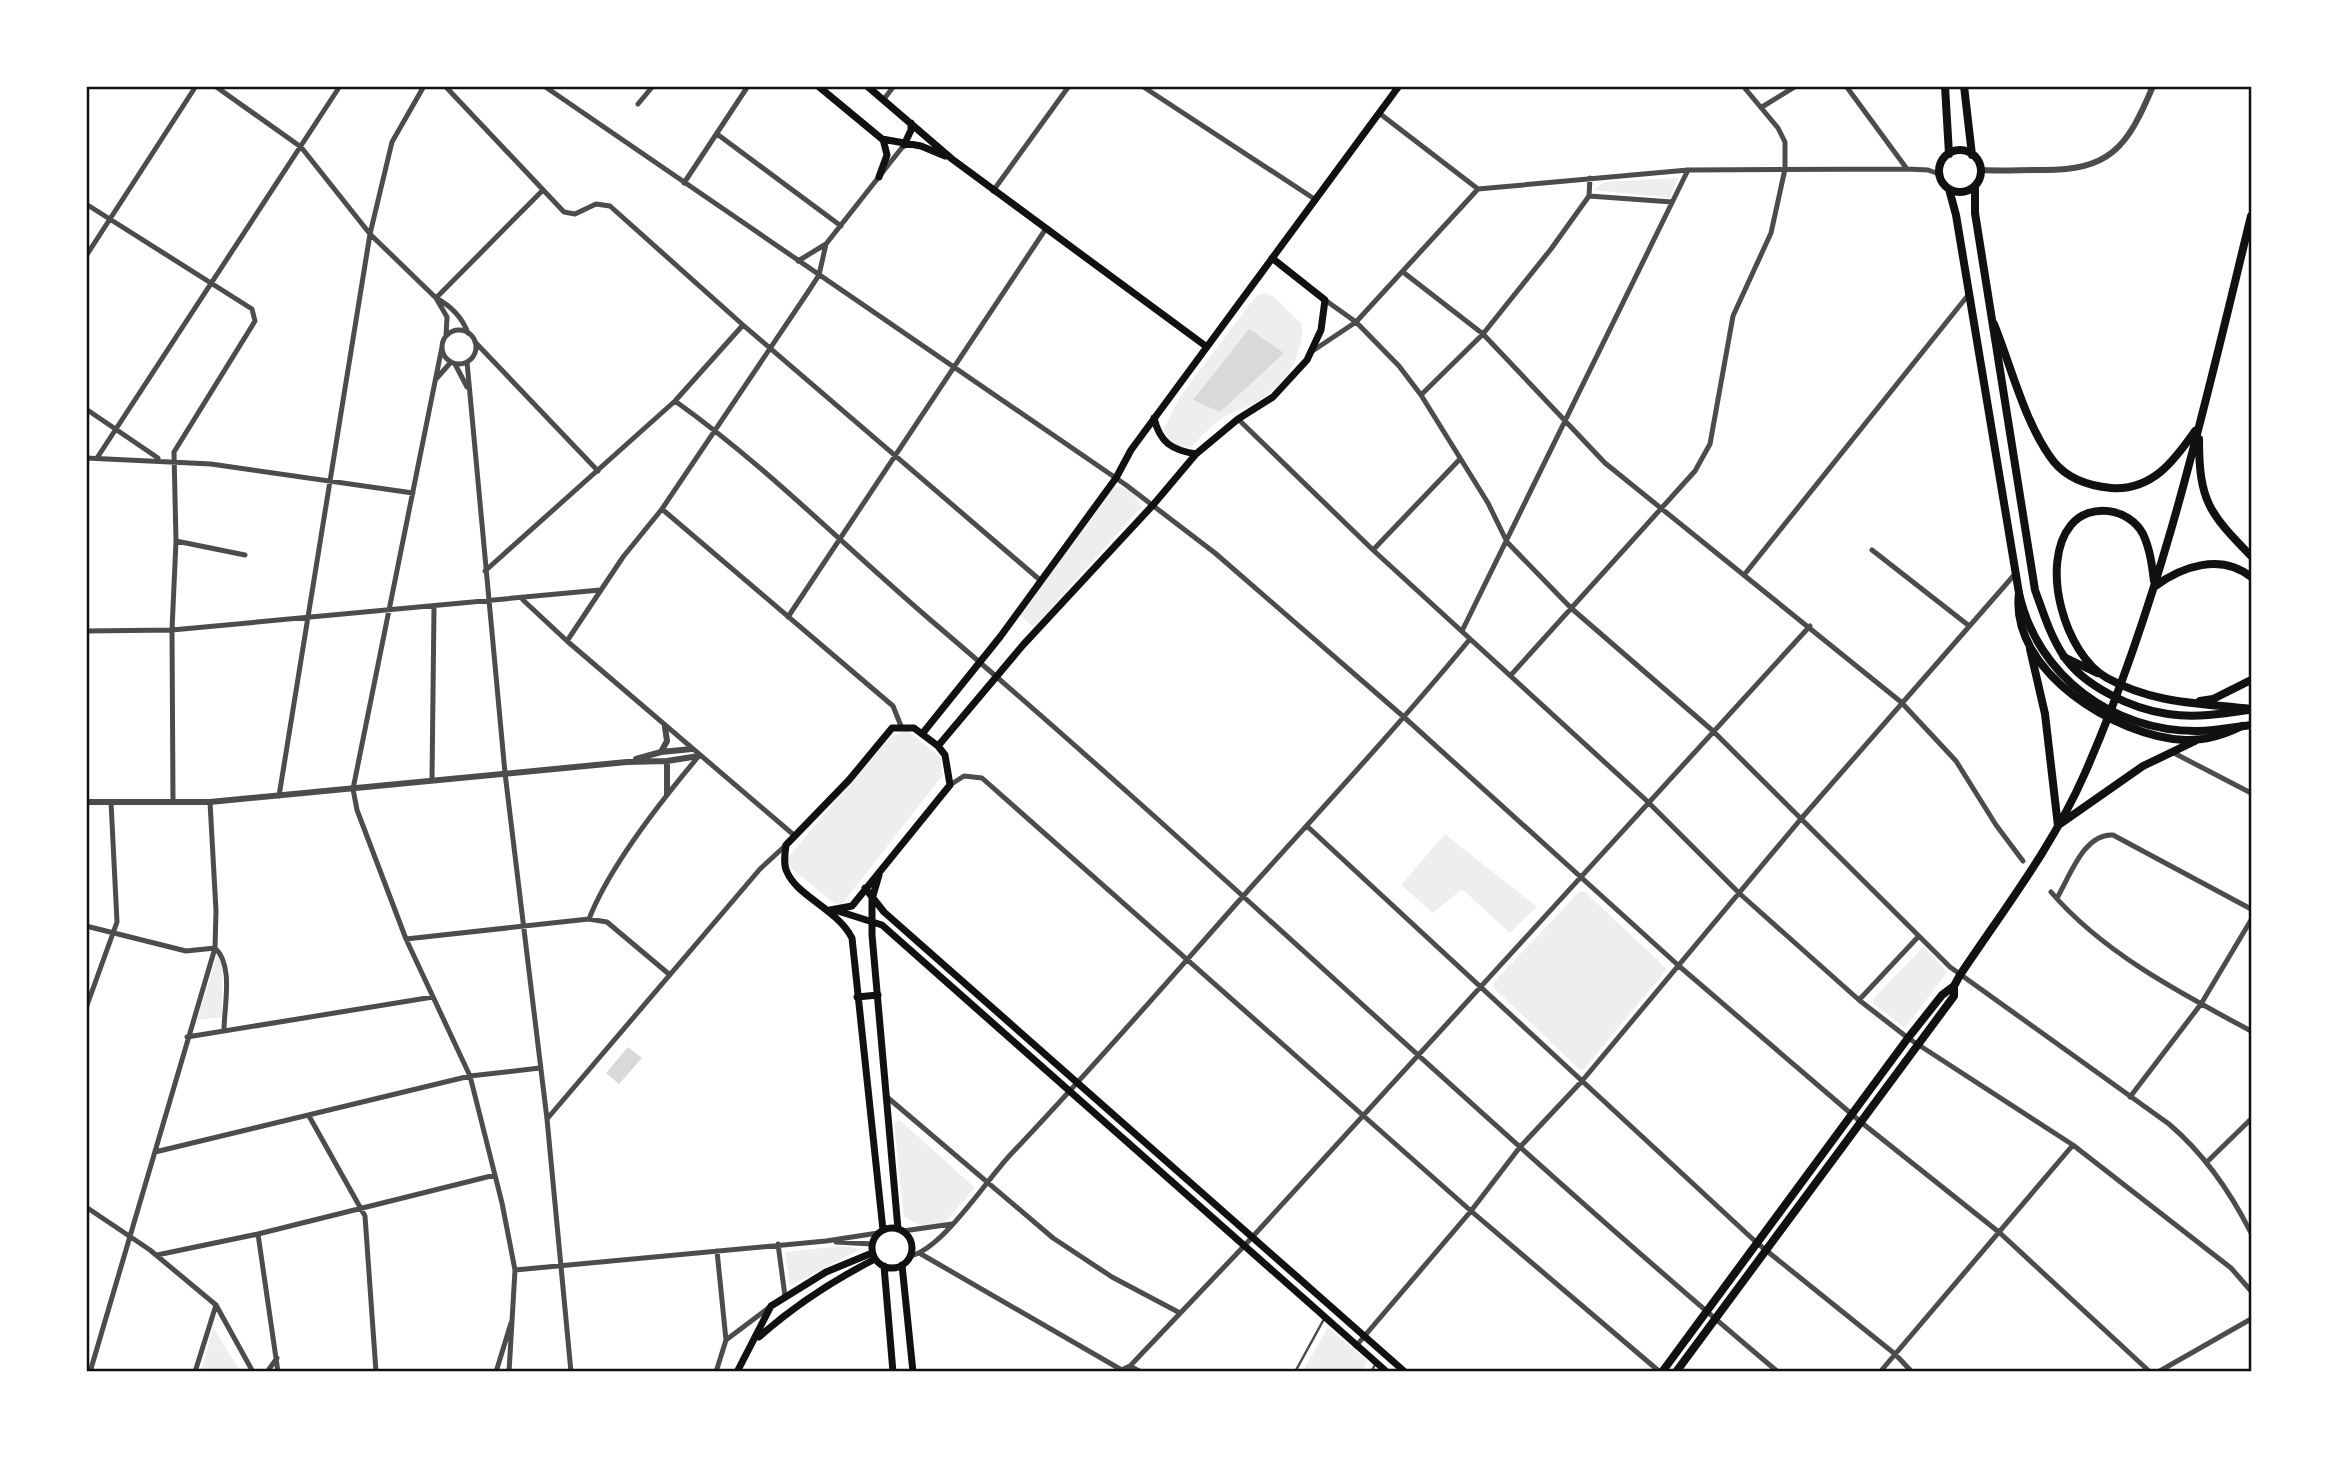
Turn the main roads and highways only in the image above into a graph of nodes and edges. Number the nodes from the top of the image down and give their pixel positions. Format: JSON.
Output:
{"nodes":[{"id":1,"x":818,"y":86,"type":"edge"},
{"id":2,"x":867,"y":86,"type":"edge"},
{"id":3,"x":1399,"y":86,"type":"edge"},
{"id":4,"x":1945,"y":86,"type":"edge"},
{"id":5,"x":1964,"y":86,"type":"edge"},
{"id":6,"x":911,"y":122,"type":"junction"},
{"id":7,"x":882,"y":139,"type":"junction"},
{"id":8,"x":904,"y":145,"type":"junction"},
{"id":9,"x":1949,"y":154,"type":"junction"},
{"id":10,"x":1972,"y":155,"type":"junction"},
{"id":11,"x":952,"y":159,"type":"junction"},
{"id":12,"x":879,"y":177,"type":"road end"},
{"id":13,"x":1975,"y":186,"type":"junction"},
{"id":14,"x":1949,"y":189,"type":"junction"},
{"id":15,"x":2251,"y":216,"type":"edge"},
{"id":16,"x":1272,"y":258,"type":"junction"},
{"id":17,"x":1994,"y":324,"type":"junction"},
{"id":18,"x":1207,"y":347,"type":"junction"},
{"id":19,"x":1154,"y":418,"type":"junction"},
{"id":20,"x":2199,"y":426,"type":"junction"},
{"id":21,"x":1196,"y":454,"type":"junction"},
{"id":22,"x":2251,"y":556,"type":"edge"},
{"id":23,"x":2251,"y":577,"type":"edge"},
{"id":24,"x":2154,"y":587,"type":"junction"},
{"id":25,"x":2019,"y":593,"type":"junction"},
{"id":26,"x":2027,"y":639,"type":"junction"},
{"id":27,"x":2064,"y":657,"type":"junction"},
{"id":28,"x":2103,"y":676,"type":"junction"},
{"id":29,"x":2251,"y":680,"type":"edge"},
{"id":30,"x":2183,"y":704,"type":"junction"},
{"id":31,"x":2251,"y":709,"type":"edge"},
{"id":32,"x":2247,"y":725,"type":"edge"},
{"id":33,"x":922,"y":734,"type":"junction"},
{"id":34,"x":2197,"y":740,"type":"junction"},
{"id":35,"x":938,"y":746,"type":"junction"},
{"id":36,"x":2058,"y":826,"type":"junction"},
{"id":37,"x":880,"y":872,"type":"junction"},
{"id":38,"x":865,"y":888,"type":"junction"},
{"id":39,"x":872,"y":899,"type":"junction"},
{"id":40,"x":830,"y":910,"type":"junction"},
{"id":41,"x":871,"y":920,"type":"junction"},
{"id":42,"x":1954,"y":986,"type":"junction"},
{"id":43,"x":878,"y":995,"type":"junction"},
{"id":44,"x":857,"y":996,"type":"junction"},
{"id":45,"x":900,"y":1230,"type":"junction"},
{"id":46,"x":881,"y":1231,"type":"junction"},
{"id":47,"x":873,"y":1252,"type":"junction"},
{"id":48,"x":902,"y":1265,"type":"junction"},
{"id":49,"x":884,"y":1266,"type":"junction"},
{"id":50,"x":826,"y":1272,"type":"junction"},
{"id":51,"x":830,"y":1282,"type":"junction"},
{"id":52,"x":756,"y":1340,"type":"junction"},
{"id":53,"x":737,"y":1372,"type":"edge"},
{"id":54,"x":893,"y":1372,"type":"edge"},
{"id":55,"x":913,"y":1372,"type":"edge"},
{"id":56,"x":1387,"y":1372,"type":"edge"},
{"id":57,"x":1405,"y":1372,"type":"edge"},
{"id":58,"x":1661,"y":1372,"type":"edge"},
{"id":59,"x":1676,"y":1372,"type":"edge"}],
"edges":[{"from":1,"to":7,"type":"main road"},
{"from":2,"to":6,"type":"main road"},
{"from":3,"to":16,"type":"main road"},
{"from":4,"to":9,"type":"main road"},
{"from":5,"to":10,"type":"main road"},
{"from":6,"to":8,"type":"main road"},
{"from":6,"to":11,"type":"main road"},
{"from":7,"to":8,"type":"main road"},
{"from":7,"to":12,"type":"main road"},
{"from":8,"to":11,"type":"main road"},
{"from":9,"to":10,"type":"main road"},
{"from":9,"to":14,"type":"main road"},
{"from":10,"to":13,"type":"main road"},
{"from":11,"to":18,"type":"main road"},
{"from":13,"to":14,"type":"main road"},
{"from":13,"to":17,"type":"main road"},
{"from":14,"to":25,"type":"main road"},
{"from":15,"to":20,"type":"main road"},
{"from":16,"to":18,"type":"main road"},
{"from":16,"to":21,"type":"main road"},
{"from":17,"to":20,"type":"main road"},
{"from":17,"to":27,"type":"main road"},
{"from":18,"to":19,"type":"main road"},
{"from":19,"to":21,"type":"main road"},
{"from":19,"to":33,"type":"main road"},
{"from":20,"to":22,"type":"main road"},
{"from":20,"to":24,"type":"main road"},
{"from":21,"to":35,"type":"main road"},
{"from":23,"to":24,"type":"main road"},
{"from":24,"to":28,"type":"main road"},
{"from":24,"to":36,"type":"main road"},
{"from":25,"to":26,"type":"main road"},
{"from":25,"to":32,"type":"main road"},
{"from":26,"to":34,"type":"main road"},
{"from":26,"to":36,"type":"main road"},
{"from":27,"to":28,"type":"main road"},
{"from":27,"to":31,"type":"main road"},
{"from":28,"to":30,"type":"main road"},
{"from":29,"to":30,"type":"main road"},
{"from":30,"to":31,"type":"main road"},
{"from":32,"to":34,"type":"main road"},
{"from":33,"to":35,"type":"main road"},
{"from":33,"to":40,"type":"main road"},
{"from":34,"to":36,"type":"main road"},
{"from":35,"to":37,"type":"main road"},
{"from":36,"to":42,"type":"main road"},
{"from":37,"to":38,"type":"main road"},
{"from":37,"to":39,"type":"main road"},
{"from":38,"to":39,"type":"main road"},
{"from":38,"to":40,"type":"main road"},
{"from":39,"to":41,"type":"main road"},
{"from":39,"to":57,"type":"main road"},
{"from":40,"to":41,"type":"main road"},
{"from":40,"to":44,"type":"main road"},
{"from":41,"to":43,"type":"main road"},
{"from":41,"to":56,"type":"main road"},
{"from":42,"to":58,"type":"main road"},
{"from":42,"to":59,"type":"main road"},
{"from":43,"to":44,"type":"main road"},
{"from":43,"to":45,"type":"main road"},
{"from":44,"to":46,"type":"main road"},
{"from":45,"to":46,"type":"main road"},
{"from":45,"to":48,"type":"main road"},
{"from":46,"to":47,"type":"main road"},
{"from":47,"to":49,"type":"main road"},
{"from":47,"to":50,"type":"main road"},
{"from":47,"to":51,"type":"main road"},
{"from":48,"to":49,"type":"main road"},
{"from":48,"to":55,"type":"main road"},
{"from":49,"to":54,"type":"main road"},
{"from":50,"to":51,"type":"main road"},
{"from":50,"to":52,"type":"main road"},
{"from":51,"to":52,"type":"main road"},
{"from":52,"to":53,"type":"main road"}]}
